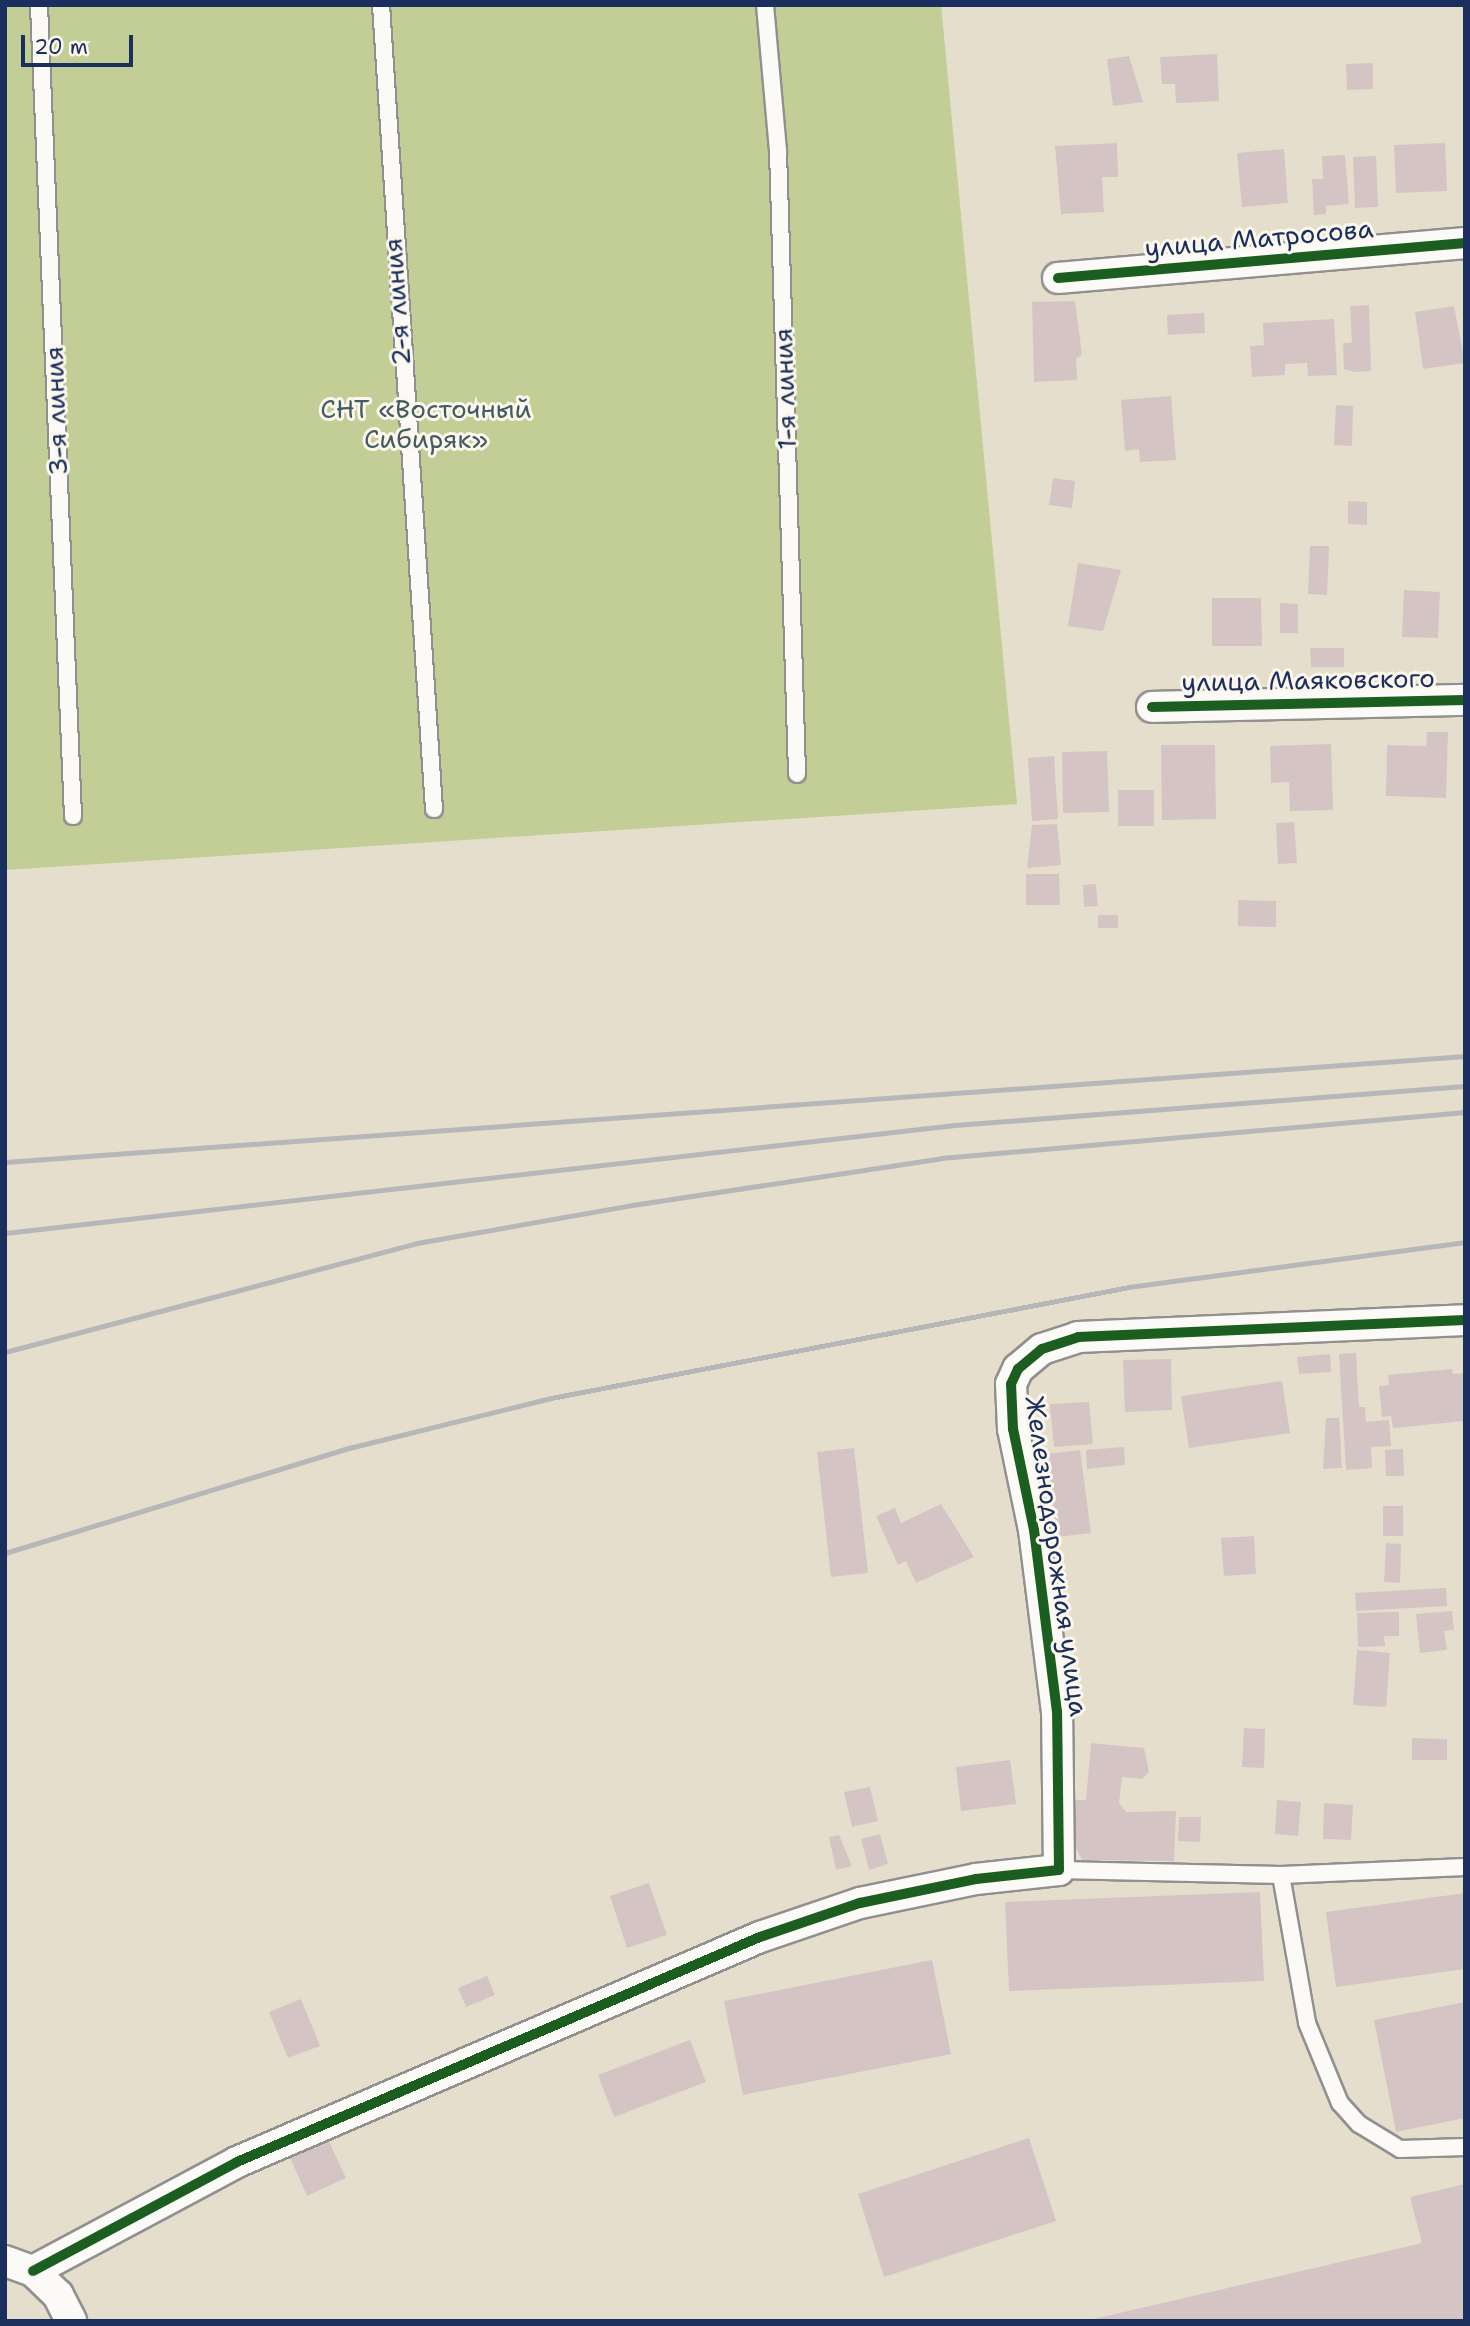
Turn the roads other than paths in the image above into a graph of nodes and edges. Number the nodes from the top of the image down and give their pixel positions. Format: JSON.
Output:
{"nodes":[{"id":1,"x":38,"y":5,"type":"edge"},
{"id":2,"x":381,"y":5,"type":"edge"},
{"id":3,"x":765,"y":5,"type":"edge"},
{"id":4,"x":1465,"y":243,"type":"edge"},
{"id":5,"x":1058,"y":278,"type":"dead end"},
{"id":6,"x":1465,"y":700,"type":"edge"},
{"id":7,"x":1152,"y":707,"type":"dead end"},
{"id":8,"x":797,"y":774,"type":"dead end"},
{"id":9,"x":434,"y":809,"type":"dead end"},
{"id":10,"x":73,"y":816,"type":"dead end"},
{"id":11,"x":1465,"y":1320,"type":"edge"},
{"id":12,"x":1465,"y":1867,"type":"edge"},
{"id":13,"x":1059,"y":1870,"type":"junction"},
{"id":14,"x":1281,"y":1875,"type":"junction"},
{"id":15,"x":1465,"y":2147,"type":"edge"},
{"id":16,"x":19,"y":2266,"type":"edge"},
{"id":17,"x":71,"y":2321,"type":"edge"}],
"edges":[{"from":1,"to":10,"type":"lane","name":"3-я линия"},
{"from":2,"to":9,"type":"lane","name":"2-я линия"},
{"from":3,"to":8,"type":"lane","name":"1-я линия"},
{"from":4,"to":5,"type":"street","name":"улица Матросова"},
{"from":6,"to":7,"type":"street","name":"улица Маяковского"},
{"from":11,"to":13,"type":"street","name":"Железнодорожная улица"},
{"from":12,"to":14,"type":"lane"},
{"from":13,"to":14,"type":"lane"},
{"from":13,"to":16,"type":"street"},
{"from":14,"to":15,"type":"lane"},
{"from":16,"to":17,"type":"street"}]}
